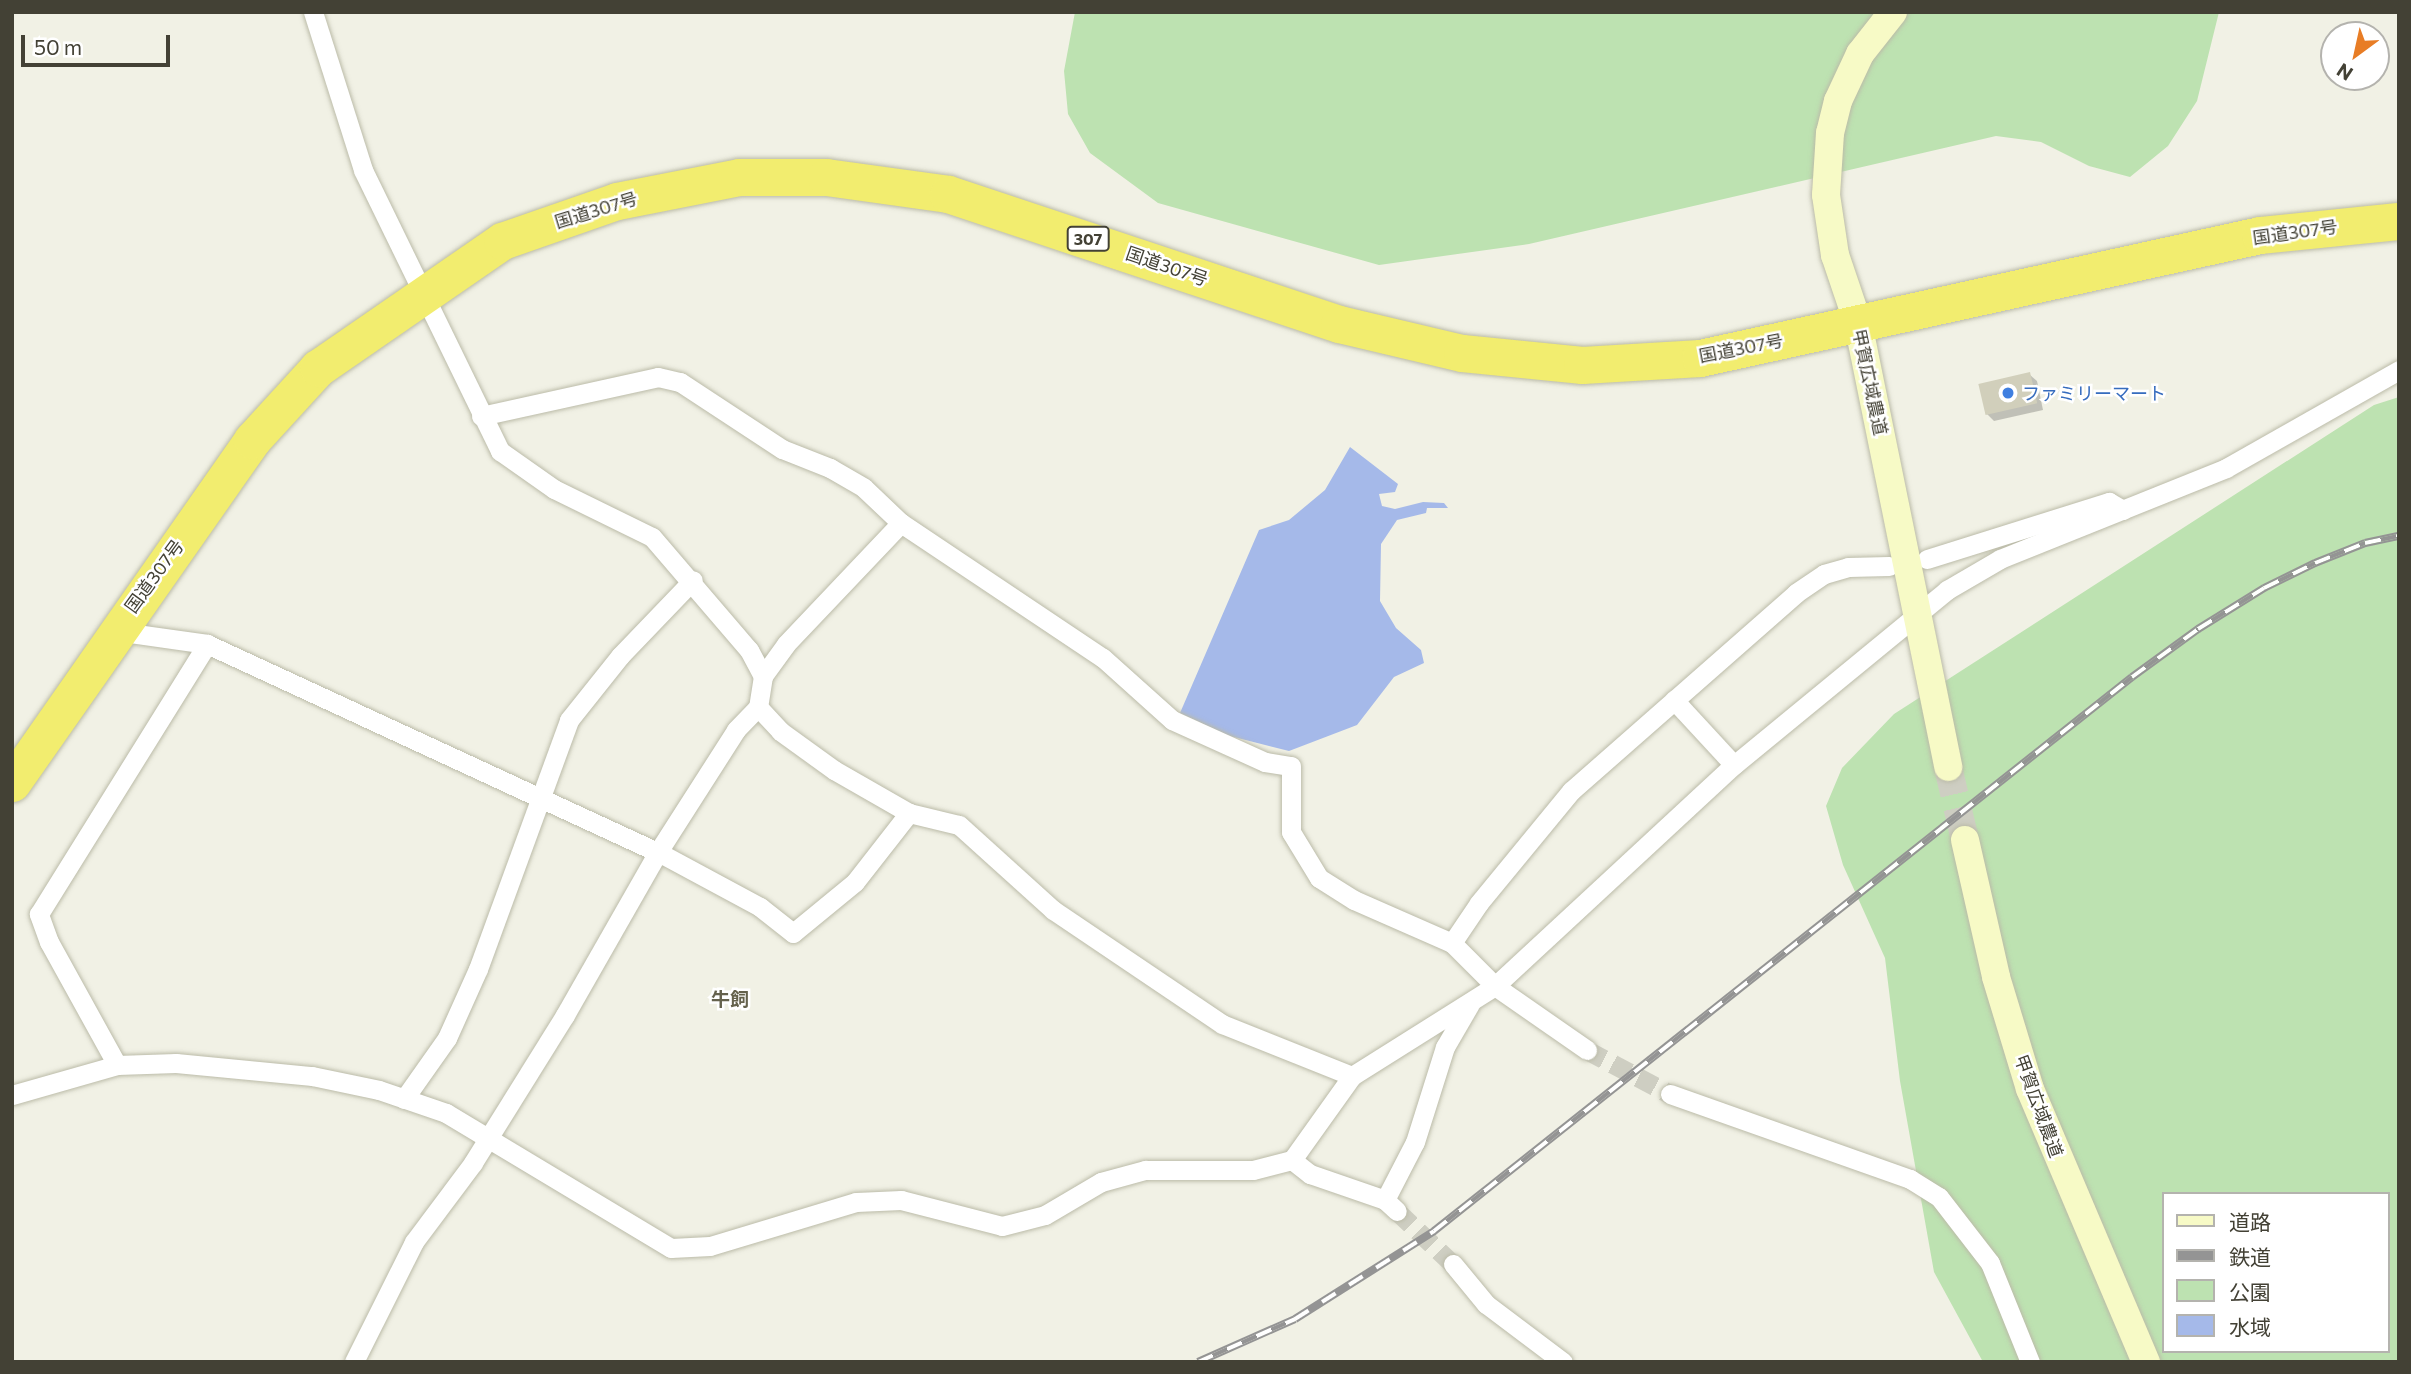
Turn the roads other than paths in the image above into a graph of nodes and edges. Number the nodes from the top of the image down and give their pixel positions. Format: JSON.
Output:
{"nodes":[{"id":1,"x":313,"y":12,"type":"edge"},
{"id":2,"x":1893,"y":12,"type":"edge"},
{"id":3,"x":2399,"y":221,"type":"edge"},
{"id":4,"x":425,"y":291,"type":"junction"},
{"id":5,"x":1858,"y":323,"type":"junction"},
{"id":6,"x":2399,"y":370,"type":"edge"},
{"id":7,"x":481,"y":416,"type":"junction"},
{"id":8,"x":2123,"y":510,"type":"junction"},
{"id":9,"x":901,"y":523,"type":"junction"},
{"id":10,"x":1927,"y":559,"type":"dead end"},
{"id":11,"x":1889,"y":566,"type":"dead end"},
{"id":12,"x":693,"y":580,"type":"junction"},
{"id":13,"x":1917,"y":617,"type":"junction"},
{"id":14,"x":115,"y":631,"type":"junction"},
{"id":15,"x":207,"y":645,"type":"junction"},
{"id":16,"x":763,"y":676,"type":"junction"},
{"id":17,"x":1674,"y":700,"type":"junction"},
{"id":18,"x":758,"y":706,"type":"junction"},
{"id":19,"x":1734,"y":765,"type":"junction"},
{"id":20,"x":1948,"y":767,"type":"tunnel mouth"},
{"id":21,"x":12,"y":783,"type":"edge"},
{"id":22,"x":543,"y":797,"type":"junction"},
{"id":23,"x":909,"y":813,"type":"junction"},
{"id":24,"x":1965,"y":840,"type":"tunnel mouth"},
{"id":25,"x":658,"y":852,"type":"junction"},
{"id":26,"x":1452,"y":943,"type":"junction"},
{"id":27,"x":1495,"y":986,"type":"junction"},
{"id":28,"x":1472,"y":1000,"type":"junction"},
{"id":29,"x":1587,"y":1050,"type":"tunnel mouth"},
{"id":30,"x":117,"y":1065,"type":"junction"},
{"id":31,"x":1352,"y":1076,"type":"junction"},
{"id":32,"x":1670,"y":1094,"type":"tunnel mouth"},
{"id":33,"x":12,"y":1095,"type":"edge"},
{"id":34,"x":404,"y":1099,"type":"junction"},
{"id":35,"x":488,"y":1137,"type":"junction"},
{"id":36,"x":1292,"y":1160,"type":"junction"},
{"id":37,"x":1453,"y":1264,"type":"tunnel mouth"},
{"id":38,"x":354,"y":1362,"type":"edge"},
{"id":39,"x":1563,"y":1362,"type":"edge"},
{"id":40,"x":2030,"y":1362,"type":"edge"},
{"id":41,"x":2146,"y":1362,"type":"edge"}],
"edges":[{"from":1,"to":4,"type":"street"},
{"from":2,"to":5,"type":"street","name":"甲賀広域農道"},
{"from":3,"to":5,"type":"highway","name":"国道307号","number":"307"},
{"from":4,"to":5,"type":"highway","name":"国道307号","number":"307"},
{"from":4,"to":7,"type":"street"},
{"from":4,"to":14,"type":"highway","name":"国道307号","number":"307"},
{"from":5,"to":13,"type":"street","name":"甲賀広域農道"},
{"from":6,"to":8,"type":"street"},
{"from":7,"to":9,"type":"street"},
{"from":7,"to":12,"type":"street"},
{"from":8,"to":10,"type":"street"},
{"from":8,"to":13,"type":"street"},
{"from":9,"to":16,"type":"street"},
{"from":9,"to":26,"type":"street"},
{"from":11,"to":17,"type":"street"},
{"from":12,"to":16,"type":"street"},
{"from":12,"to":22,"type":"street"},
{"from":13,"to":19,"type":"street"},
{"from":13,"to":20,"type":"street","name":"甲賀広域農道"},
{"from":14,"to":15,"type":"street"},
{"from":14,"to":21,"type":"highway","name":"国道307号","number":"307"},
{"from":15,"to":22,"type":"street"},
{"from":15,"to":30,"type":"street"},
{"from":16,"to":18,"type":"street"},
{"from":17,"to":19,"type":"street"},
{"from":17,"to":26,"type":"street"},
{"from":18,"to":23,"type":"street"},
{"from":18,"to":25,"type":"street"},
{"from":19,"to":27,"type":"street"},
{"from":22,"to":25,"type":"street"},
{"from":22,"to":34,"type":"street"},
{"from":23,"to":25,"type":"street"},
{"from":23,"to":31,"type":"street"},
{"from":24,"to":41,"type":"street","name":"甲賀広域農道"},
{"from":25,"to":35,"type":"street"},
{"from":26,"to":27,"type":"street"},
{"from":27,"to":28,"type":"street"},
{"from":27,"to":29,"type":"street"},
{"from":28,"to":31,"type":"street"},
{"from":28,"to":36,"type":"street"},
{"from":30,"to":33,"type":"street"},
{"from":30,"to":34,"type":"street"},
{"from":31,"to":36,"type":"street"},
{"from":32,"to":40,"type":"street"},
{"from":34,"to":35,"type":"street"},
{"from":35,"to":36,"type":"street"},
{"from":35,"to":38,"type":"street"},
{"from":37,"to":39,"type":"street"}]}
